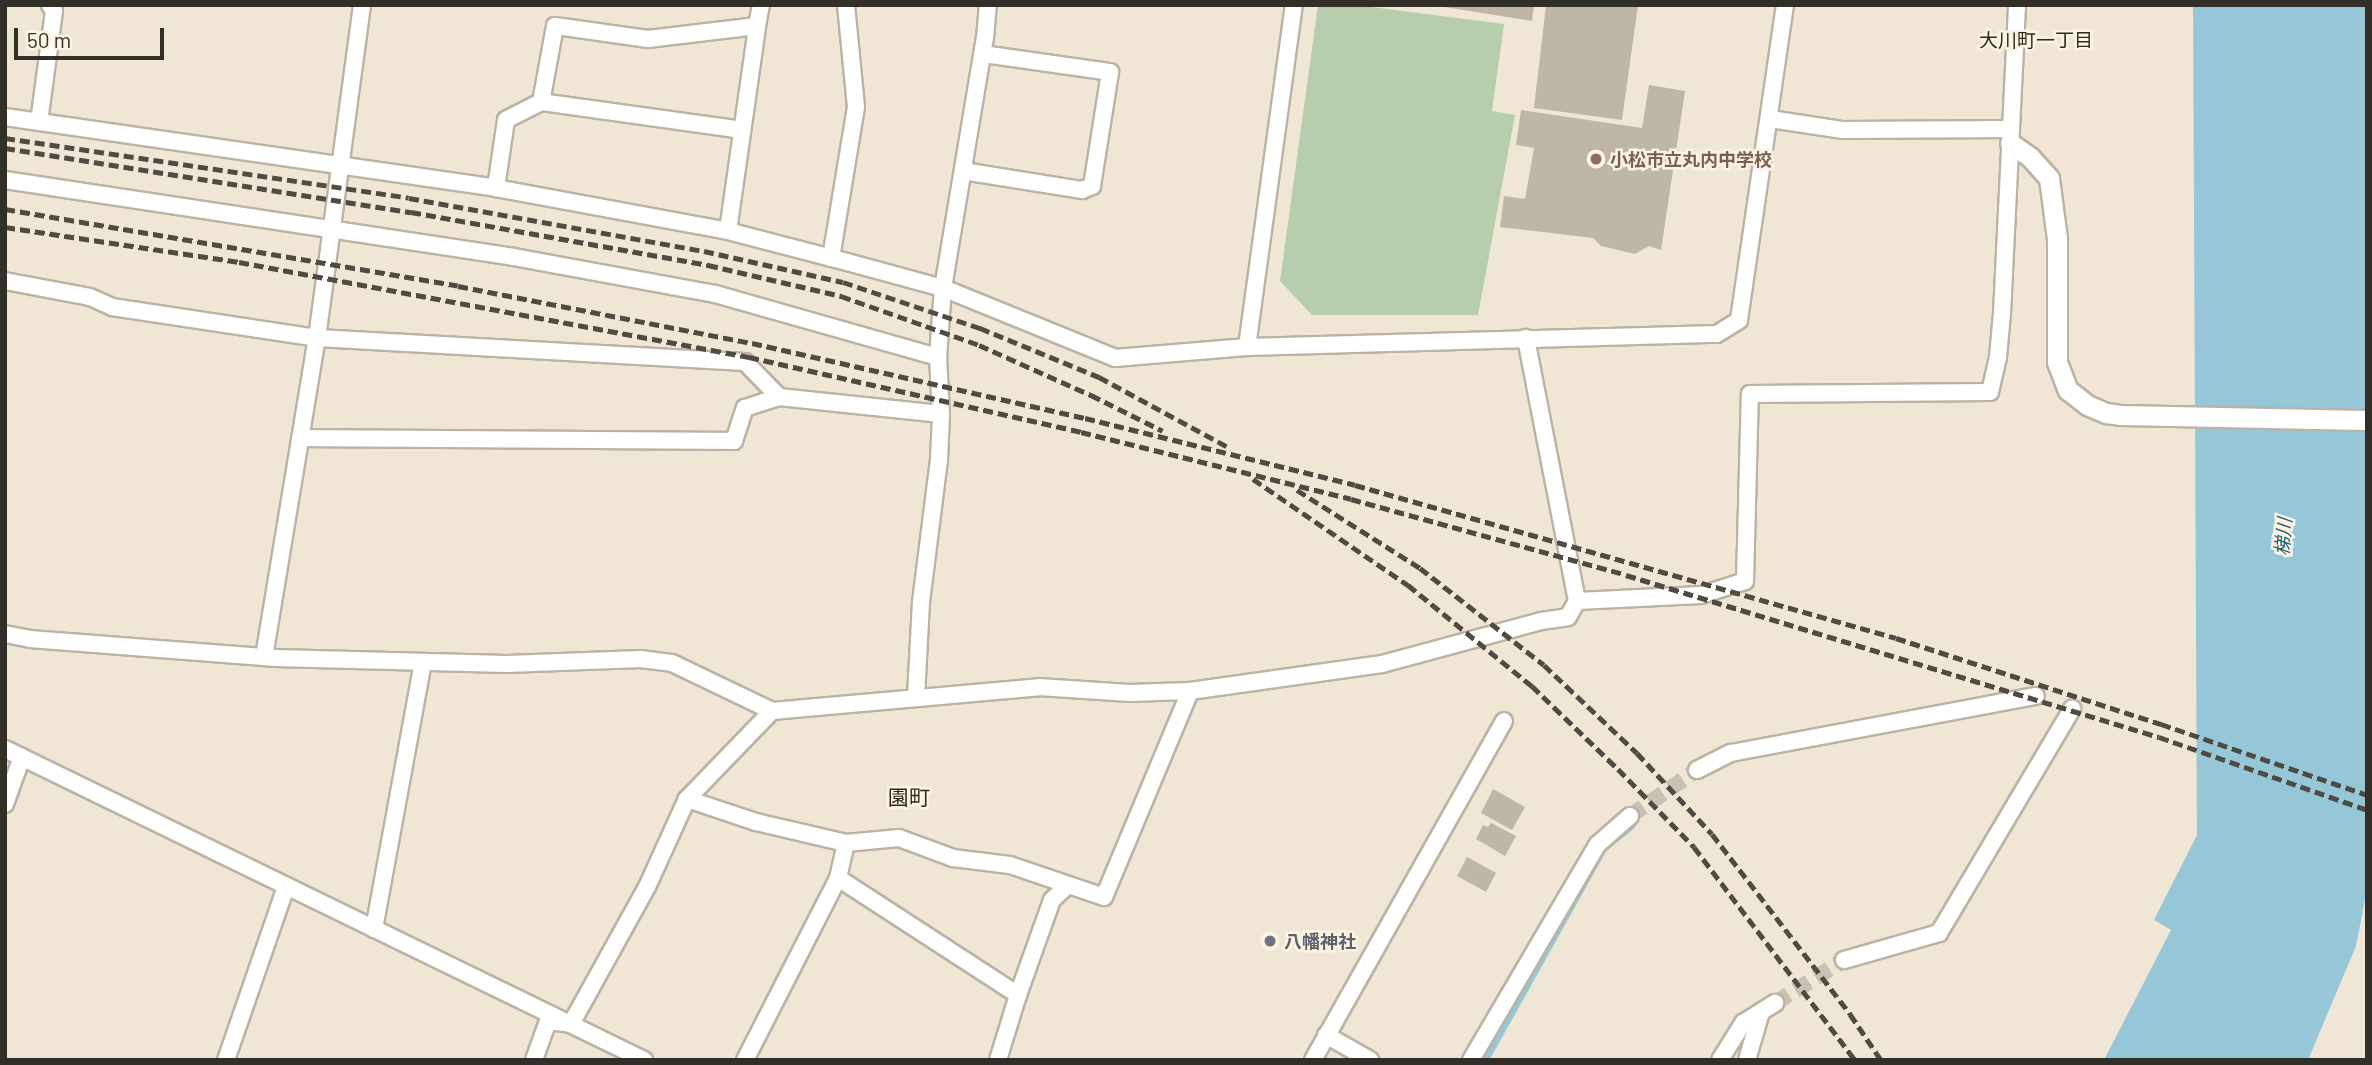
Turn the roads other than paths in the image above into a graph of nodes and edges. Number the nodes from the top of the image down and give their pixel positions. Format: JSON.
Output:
{"nodes":[{"id":1,"x":50,"y":5,"type":"edge"},
{"id":2,"x":362,"y":5,"type":"edge"},
{"id":3,"x":761,"y":5,"type":"edge"},
{"id":4,"x":846,"y":5,"type":"edge"},
{"id":5,"x":988,"y":5,"type":"edge"},
{"id":6,"x":1294,"y":5,"type":"edge"},
{"id":7,"x":1785,"y":5,"type":"edge"},
{"id":8,"x":2017,"y":5,"type":"edge"},
{"id":9,"x":757,"y":26,"type":"junction"},
{"id":10,"x":983,"y":54,"type":"junction"},
{"id":11,"x":541,"y":102,"type":"junction"},
{"id":12,"x":5,"y":117,"type":"edge"},
{"id":13,"x":1770,"y":119,"type":"junction"},
{"id":14,"x":39,"y":122,"type":"junction"},
{"id":15,"x":742,"y":130,"type":"junction"},
{"id":16,"x":2010,"y":136,"type":"junction"},
{"id":17,"x":341,"y":168,"type":"junction"},
{"id":18,"x":963,"y":171,"type":"junction"},
{"id":19,"x":5,"y":180,"type":"edge"},
{"id":20,"x":496,"y":188,"type":"junction"},
{"id":21,"x":332,"y":230,"type":"junction"},
{"id":22,"x":728,"y":231,"type":"junction"},
{"id":23,"x":831,"y":258,"type":"junction"},
{"id":24,"x":5,"y":281,"type":"edge"},
{"id":25,"x":943,"y":288,"type":"junction"},
{"id":26,"x":317,"y":338,"type":"junction"},
{"id":27,"x":1526,"y":338,"type":"junction"},
{"id":28,"x":1247,"y":347,"type":"junction"},
{"id":29,"x":938,"y":357,"type":"junction"},
{"id":30,"x":779,"y":397,"type":"junction"},
{"id":31,"x":941,"y":414,"type":"junction"},
{"id":32,"x":2367,"y":420,"type":"edge"},
{"id":33,"x":300,"y":438,"type":"junction"},
{"id":34,"x":1577,"y":601,"type":"junction"},
{"id":35,"x":5,"y":634,"type":"edge"},
{"id":36,"x":264,"y":657,"type":"junction"},
{"id":37,"x":423,"y":662,"type":"junction"},
{"id":38,"x":1191,"y":691,"type":"junction"},
{"id":39,"x":2036,"y":695,"type":"dead end"},
{"id":40,"x":916,"y":697,"type":"junction"},
{"id":41,"x":2072,"y":709,"type":"dead end"},
{"id":42,"x":772,"y":711,"type":"junction"},
{"id":43,"x":1504,"y":721,"type":"dead end"},
{"id":44,"x":5,"y":749,"type":"edge"},
{"id":45,"x":22,"y":757,"type":"junction"},
{"id":46,"x":1697,"y":770,"type":"tunnel mouth"},
{"id":47,"x":687,"y":799,"type":"junction"},
{"id":48,"x":5,"y":804,"type":"edge"},
{"id":49,"x":1630,"y":816,"type":"tunnel mouth"},
{"id":50,"x":846,"y":843,"type":"junction"},
{"id":51,"x":838,"y":878,"type":"junction"},
{"id":52,"x":1067,"y":886,"type":"junction"},
{"id":53,"x":286,"y":887,"type":"junction"},
{"id":54,"x":374,"y":929,"type":"junction"},
{"id":55,"x":1843,"y":960,"type":"tunnel mouth"},
{"id":56,"x":1017,"y":995,"type":"junction"},
{"id":57,"x":570,"y":1024,"type":"junction"},
{"id":58,"x":1326,"y":1035,"type":"junction"},
{"id":59,"x":226,"y":1060,"type":"edge"},
{"id":60,"x":534,"y":1060,"type":"edge"},
{"id":61,"x":644,"y":1060,"type":"edge"},
{"id":62,"x":745,"y":1060,"type":"edge"},
{"id":63,"x":998,"y":1060,"type":"edge"},
{"id":64,"x":1313,"y":1060,"type":"edge"},
{"id":65,"x":1370,"y":1060,"type":"edge"},
{"id":66,"x":1471,"y":1060,"type":"edge"},
{"id":67,"x":1720,"y":1060,"type":"edge"},
{"id":68,"x":1747,"y":1060,"type":"edge"}],
"edges":[{"from":1,"to":14,"type":"street"},
{"from":2,"to":17,"type":"street"},
{"from":3,"to":9,"type":"street"},
{"from":4,"to":23,"type":"street"},
{"from":5,"to":10,"type":"street"},
{"from":6,"to":28,"type":"street"},
{"from":7,"to":13,"type":"street"},
{"from":8,"to":16,"type":"street"},
{"from":9,"to":11,"type":"street"},
{"from":9,"to":15,"type":"street"},
{"from":10,"to":18,"type":"street"},
{"from":10,"to":18,"type":"street"},
{"from":11,"to":15,"type":"street"},
{"from":11,"to":20,"type":"street"},
{"from":12,"to":14,"type":"street"},
{"from":13,"to":16,"type":"street"},
{"from":13,"to":27,"type":"street"},
{"from":14,"to":17,"type":"street"},
{"from":15,"to":22,"type":"street"},
{"from":16,"to":32,"type":"street"},
{"from":16,"to":34,"type":"street"},
{"from":17,"to":20,"type":"street"},
{"from":17,"to":21,"type":"street"},
{"from":18,"to":25,"type":"street"},
{"from":19,"to":21,"type":"street"},
{"from":20,"to":22,"type":"street"},
{"from":21,"to":26,"type":"street"},
{"from":21,"to":29,"type":"street"},
{"from":22,"to":23,"type":"street"},
{"from":23,"to":25,"type":"street"},
{"from":24,"to":26,"type":"street"},
{"from":25,"to":28,"type":"street"},
{"from":25,"to":29,"type":"street"},
{"from":26,"to":30,"type":"street"},
{"from":26,"to":33,"type":"street"},
{"from":27,"to":28,"type":"street"},
{"from":27,"to":34,"type":"street"},
{"from":29,"to":31,"type":"street"},
{"from":30,"to":31,"type":"street"},
{"from":30,"to":33,"type":"street"},
{"from":31,"to":40,"type":"street"},
{"from":33,"to":36,"type":"street"},
{"from":34,"to":38,"type":"street"},
{"from":35,"to":36,"type":"street"},
{"from":36,"to":37,"type":"street"},
{"from":37,"to":42,"type":"street"},
{"from":37,"to":54,"type":"street"},
{"from":38,"to":40,"type":"street"},
{"from":38,"to":52,"type":"street"},
{"from":39,"to":46,"type":"street"},
{"from":40,"to":42,"type":"street"},
{"from":41,"to":55,"type":"street"},
{"from":42,"to":47,"type":"street"},
{"from":43,"to":58,"type":"street"},
{"from":44,"to":45,"type":"street"},
{"from":45,"to":48,"type":"street"},
{"from":45,"to":53,"type":"street"},
{"from":47,"to":50,"type":"street"},
{"from":47,"to":57,"type":"street"},
{"from":49,"to":66,"type":"street"},
{"from":50,"to":51,"type":"street"},
{"from":50,"to":52,"type":"street"},
{"from":51,"to":56,"type":"street"},
{"from":51,"to":62,"type":"street"},
{"from":52,"to":56,"type":"street"},
{"from":53,"to":54,"type":"street"},
{"from":53,"to":59,"type":"street"},
{"from":54,"to":57,"type":"street"},
{"from":56,"to":63,"type":"street"},
{"from":57,"to":60,"type":"street"},
{"from":57,"to":61,"type":"street"},
{"from":58,"to":64,"type":"street"},
{"from":58,"to":65,"type":"street"},
{"from":67,"to":68,"type":"street"}]}
